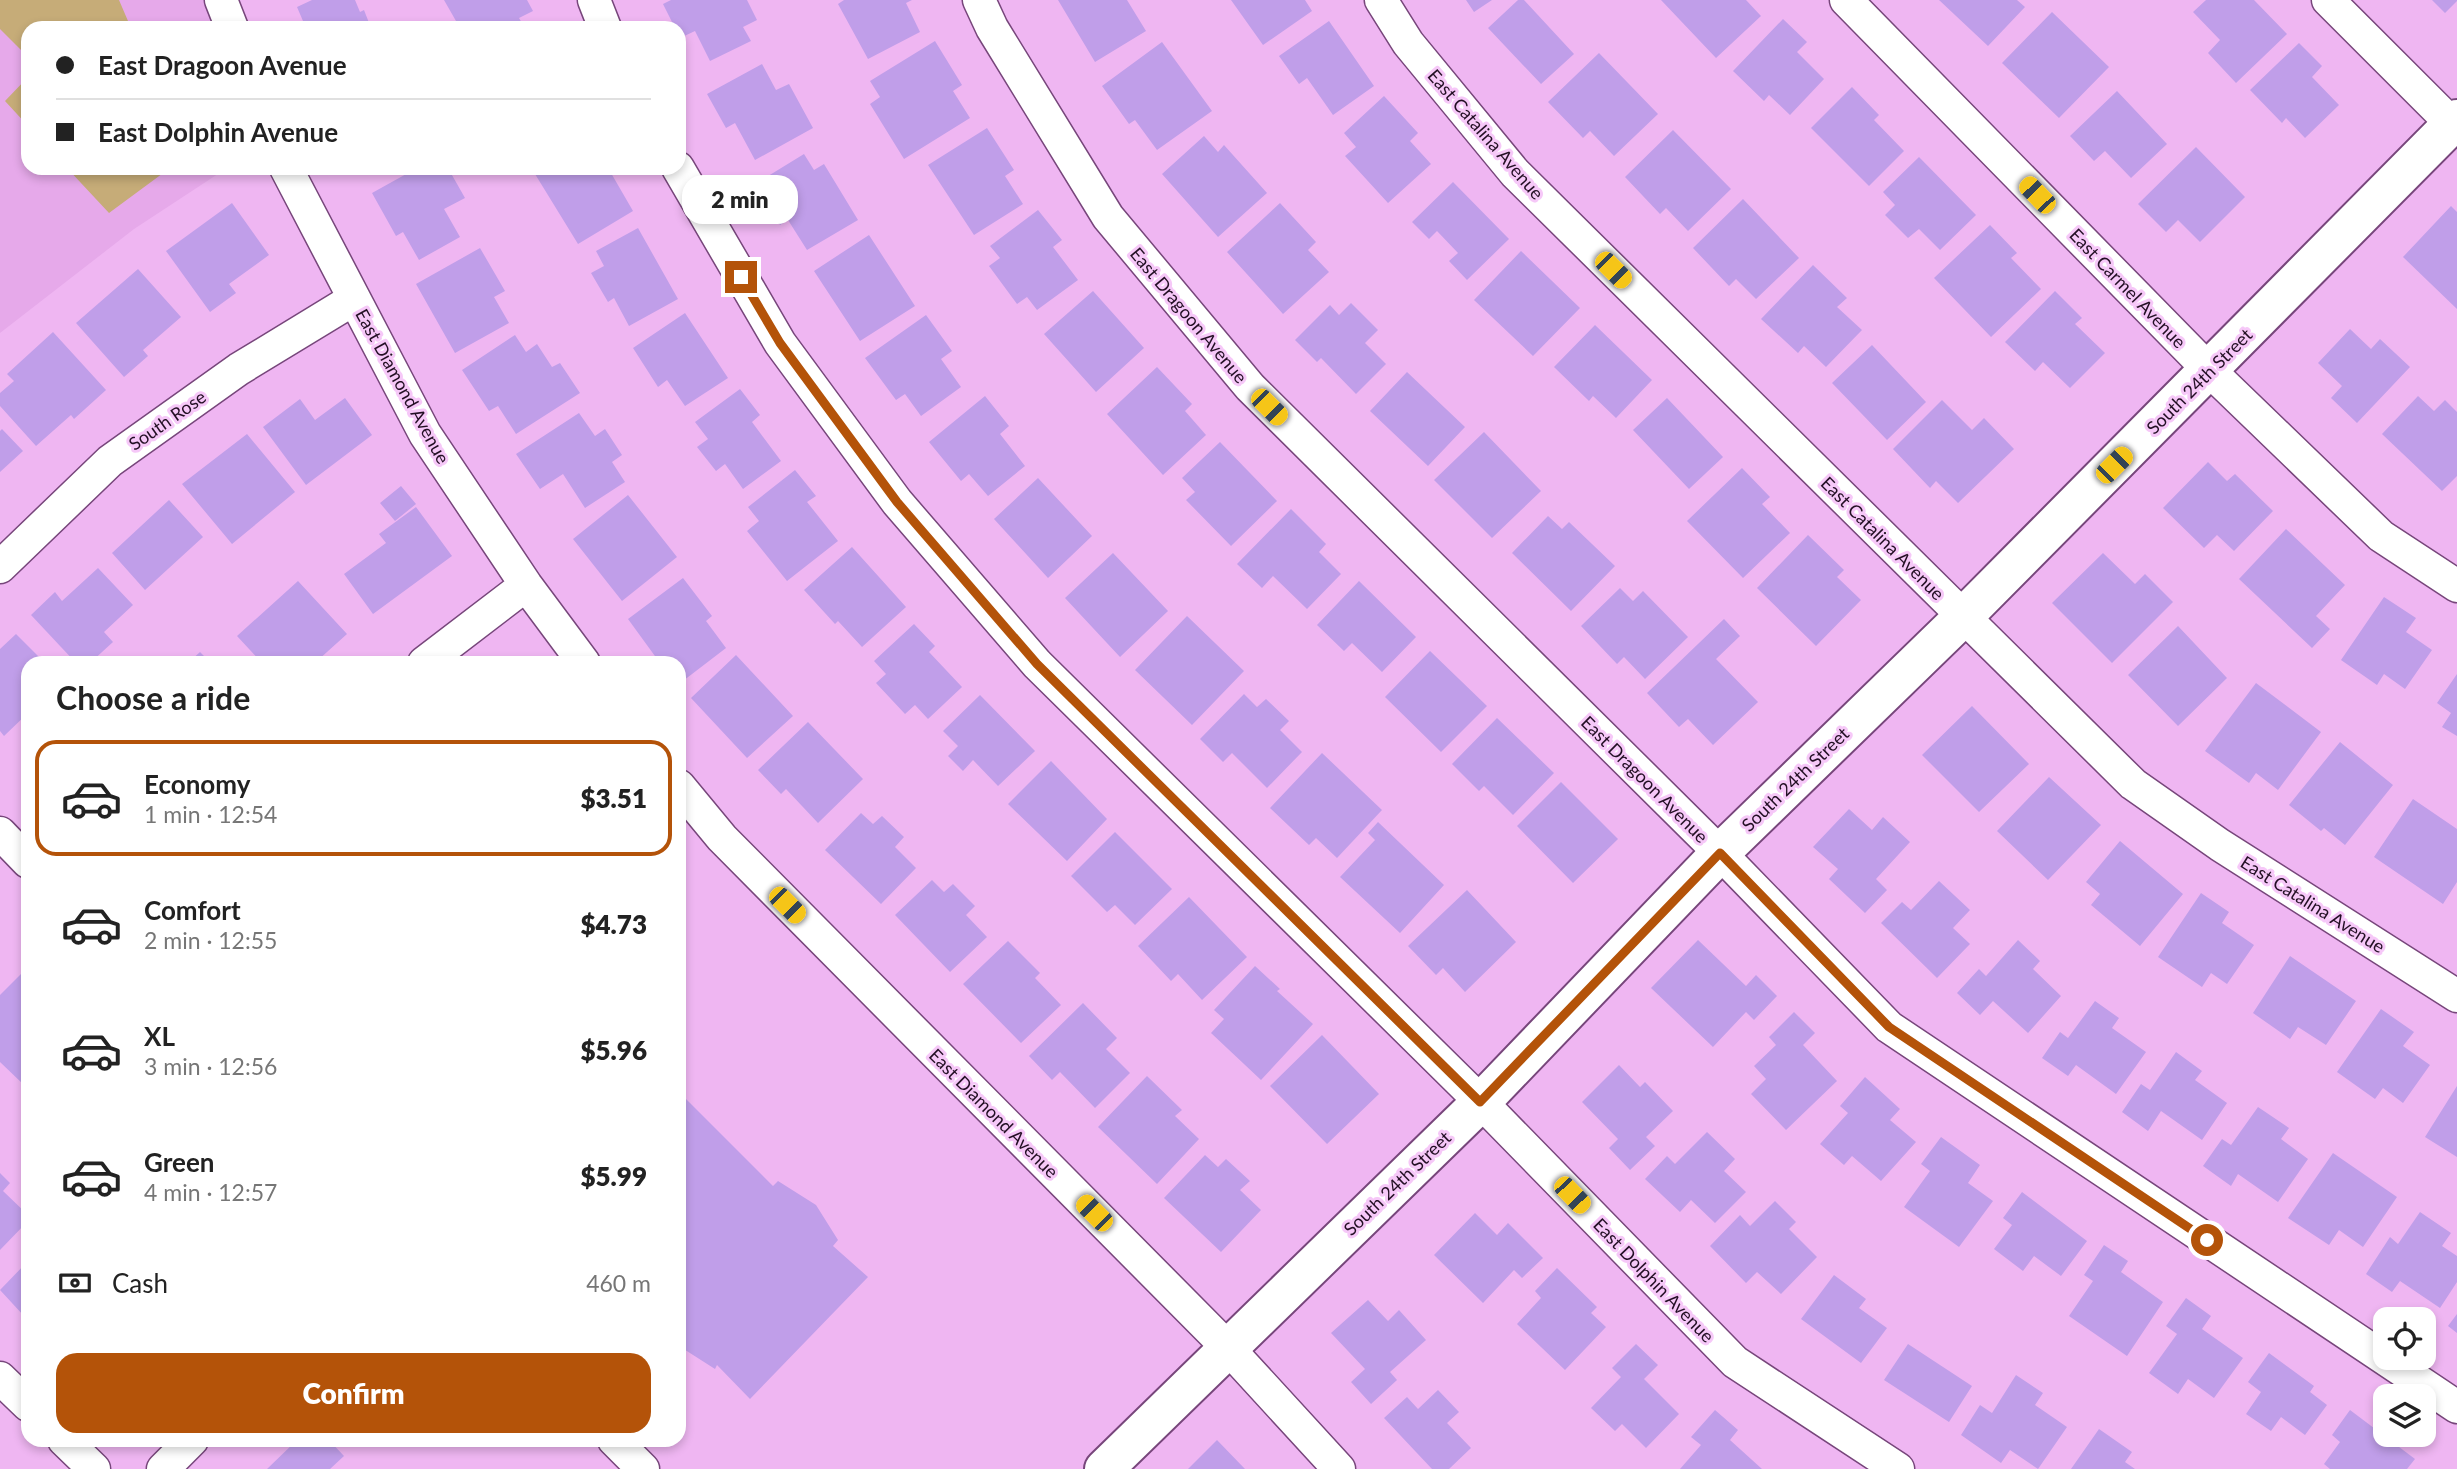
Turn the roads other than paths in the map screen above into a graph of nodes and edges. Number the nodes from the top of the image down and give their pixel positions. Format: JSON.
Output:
{"nodes":[{"id":1,"x":221,"y":0,"type":"edge"},
{"id":2,"x":594,"y":0,"type":"edge"},
{"id":3,"x":979,"y":0,"type":"edge"},
{"id":4,"x":1381,"y":0,"type":"edge"},
{"id":5,"x":1846,"y":0,"type":"edge"},
{"id":6,"x":2328,"y":0,"type":"edge"},
{"id":7,"x":229,"y":21,"type":"edge"},
{"id":8,"x":602,"y":21,"type":"edge"},
{"id":9,"x":2455,"y":124,"type":"edge"},
{"id":10,"x":290,"y":175,"type":"edge"},
{"id":11,"x":682,"y":175,"type":"edge"},
{"id":12,"x":354,"y":299,"type":"junction"},
{"id":13,"x":2209,"y":370,"type":"junction"},
{"id":14,"x":0,"y":567,"type":"edge"},
{"id":15,"x":526,"y":585,"type":"junction"},
{"id":16,"x":2457,"y":586,"type":"edge"},
{"id":17,"x":1963,"y":617,"type":"junction"},
{"id":18,"x":433,"y":656,"type":"edge"},
{"id":19,"x":579,"y":656,"type":"edge"},
{"id":20,"x":686,"y":794,"type":"edge"},
{"id":21,"x":0,"y":833,"type":"edge"},
{"id":22,"x":1720,"y":853,"type":"junction"},
{"id":23,"x":21,"y":855,"type":"edge"},
{"id":24,"x":2457,"y":996,"type":"edge"},
{"id":25,"x":1480,"y":1102,"type":"junction"},
{"id":26,"x":1228,"y":1348,"type":"junction"},
{"id":27,"x":0,"y":1378,"type":"edge"},
{"id":28,"x":21,"y":1398,"type":"edge"},
{"id":29,"x":2457,"y":1407,"type":"edge"},
{"id":30,"x":71,"y":1447,"type":"edge"},
{"id":31,"x":185,"y":1447,"type":"edge"},
{"id":32,"x":621,"y":1447,"type":"edge"},
{"id":33,"x":94,"y":1469,"type":"edge"},
{"id":34,"x":163,"y":1469,"type":"edge"},
{"id":35,"x":643,"y":1469,"type":"edge"},
{"id":36,"x":1104,"y":1469,"type":"edge"},
{"id":37,"x":1339,"y":1469,"type":"edge"},
{"id":38,"x":1898,"y":1469,"type":"edge"}],
"edges":[{"from":1,"to":7,"type":"street"},
{"from":2,"to":8,"type":"street"},
{"from":3,"to":22,"type":"street","name":"East Dragoon Avenue"},
{"from":4,"to":17,"type":"street","name":"East Catalina Avenue"},
{"from":5,"to":13,"type":"street","name":"East Carmel Avenue"},
{"from":6,"to":9,"type":"street"},
{"from":9,"to":13,"type":"street","name":"South 24th Street"},
{"from":10,"to":12,"type":"street","name":"East Diamond Avenue"},
{"from":11,"to":25,"type":"street","name":"East Dolphin Avenue"},
{"from":12,"to":14,"type":"street","name":"South Rose"},
{"from":12,"to":15,"type":"street","name":"East Diamond Avenue"},
{"from":13,"to":16,"type":"street","name":"East Carmel Avenue"},
{"from":13,"to":17,"type":"street","name":"South 24th Street"},
{"from":15,"to":18,"type":"street"},
{"from":15,"to":19,"type":"street","name":"East Diamond Avenue"},
{"from":17,"to":22,"type":"street","name":"South 24th Street"},
{"from":17,"to":24,"type":"street","name":"East Catalina Avenue"},
{"from":20,"to":26,"type":"street","name":"East Diamond Avenue"},
{"from":21,"to":23,"type":"street"},
{"from":22,"to":25,"type":"street","name":"South 24th Street"},
{"from":22,"to":29,"type":"street","name":"East Dragoon Avenue"},
{"from":25,"to":26,"type":"street","name":"South 24th Street"},
{"from":25,"to":38,"type":"street","name":"East Dolphin Avenue"},
{"from":26,"to":36,"type":"street","name":"South 24th Street"},
{"from":26,"to":37,"type":"street","name":"East Diamond Avenue"},
{"from":27,"to":28,"type":"street"},
{"from":30,"to":33,"type":"street"},
{"from":31,"to":34,"type":"street"},
{"from":32,"to":35,"type":"street"}]}
